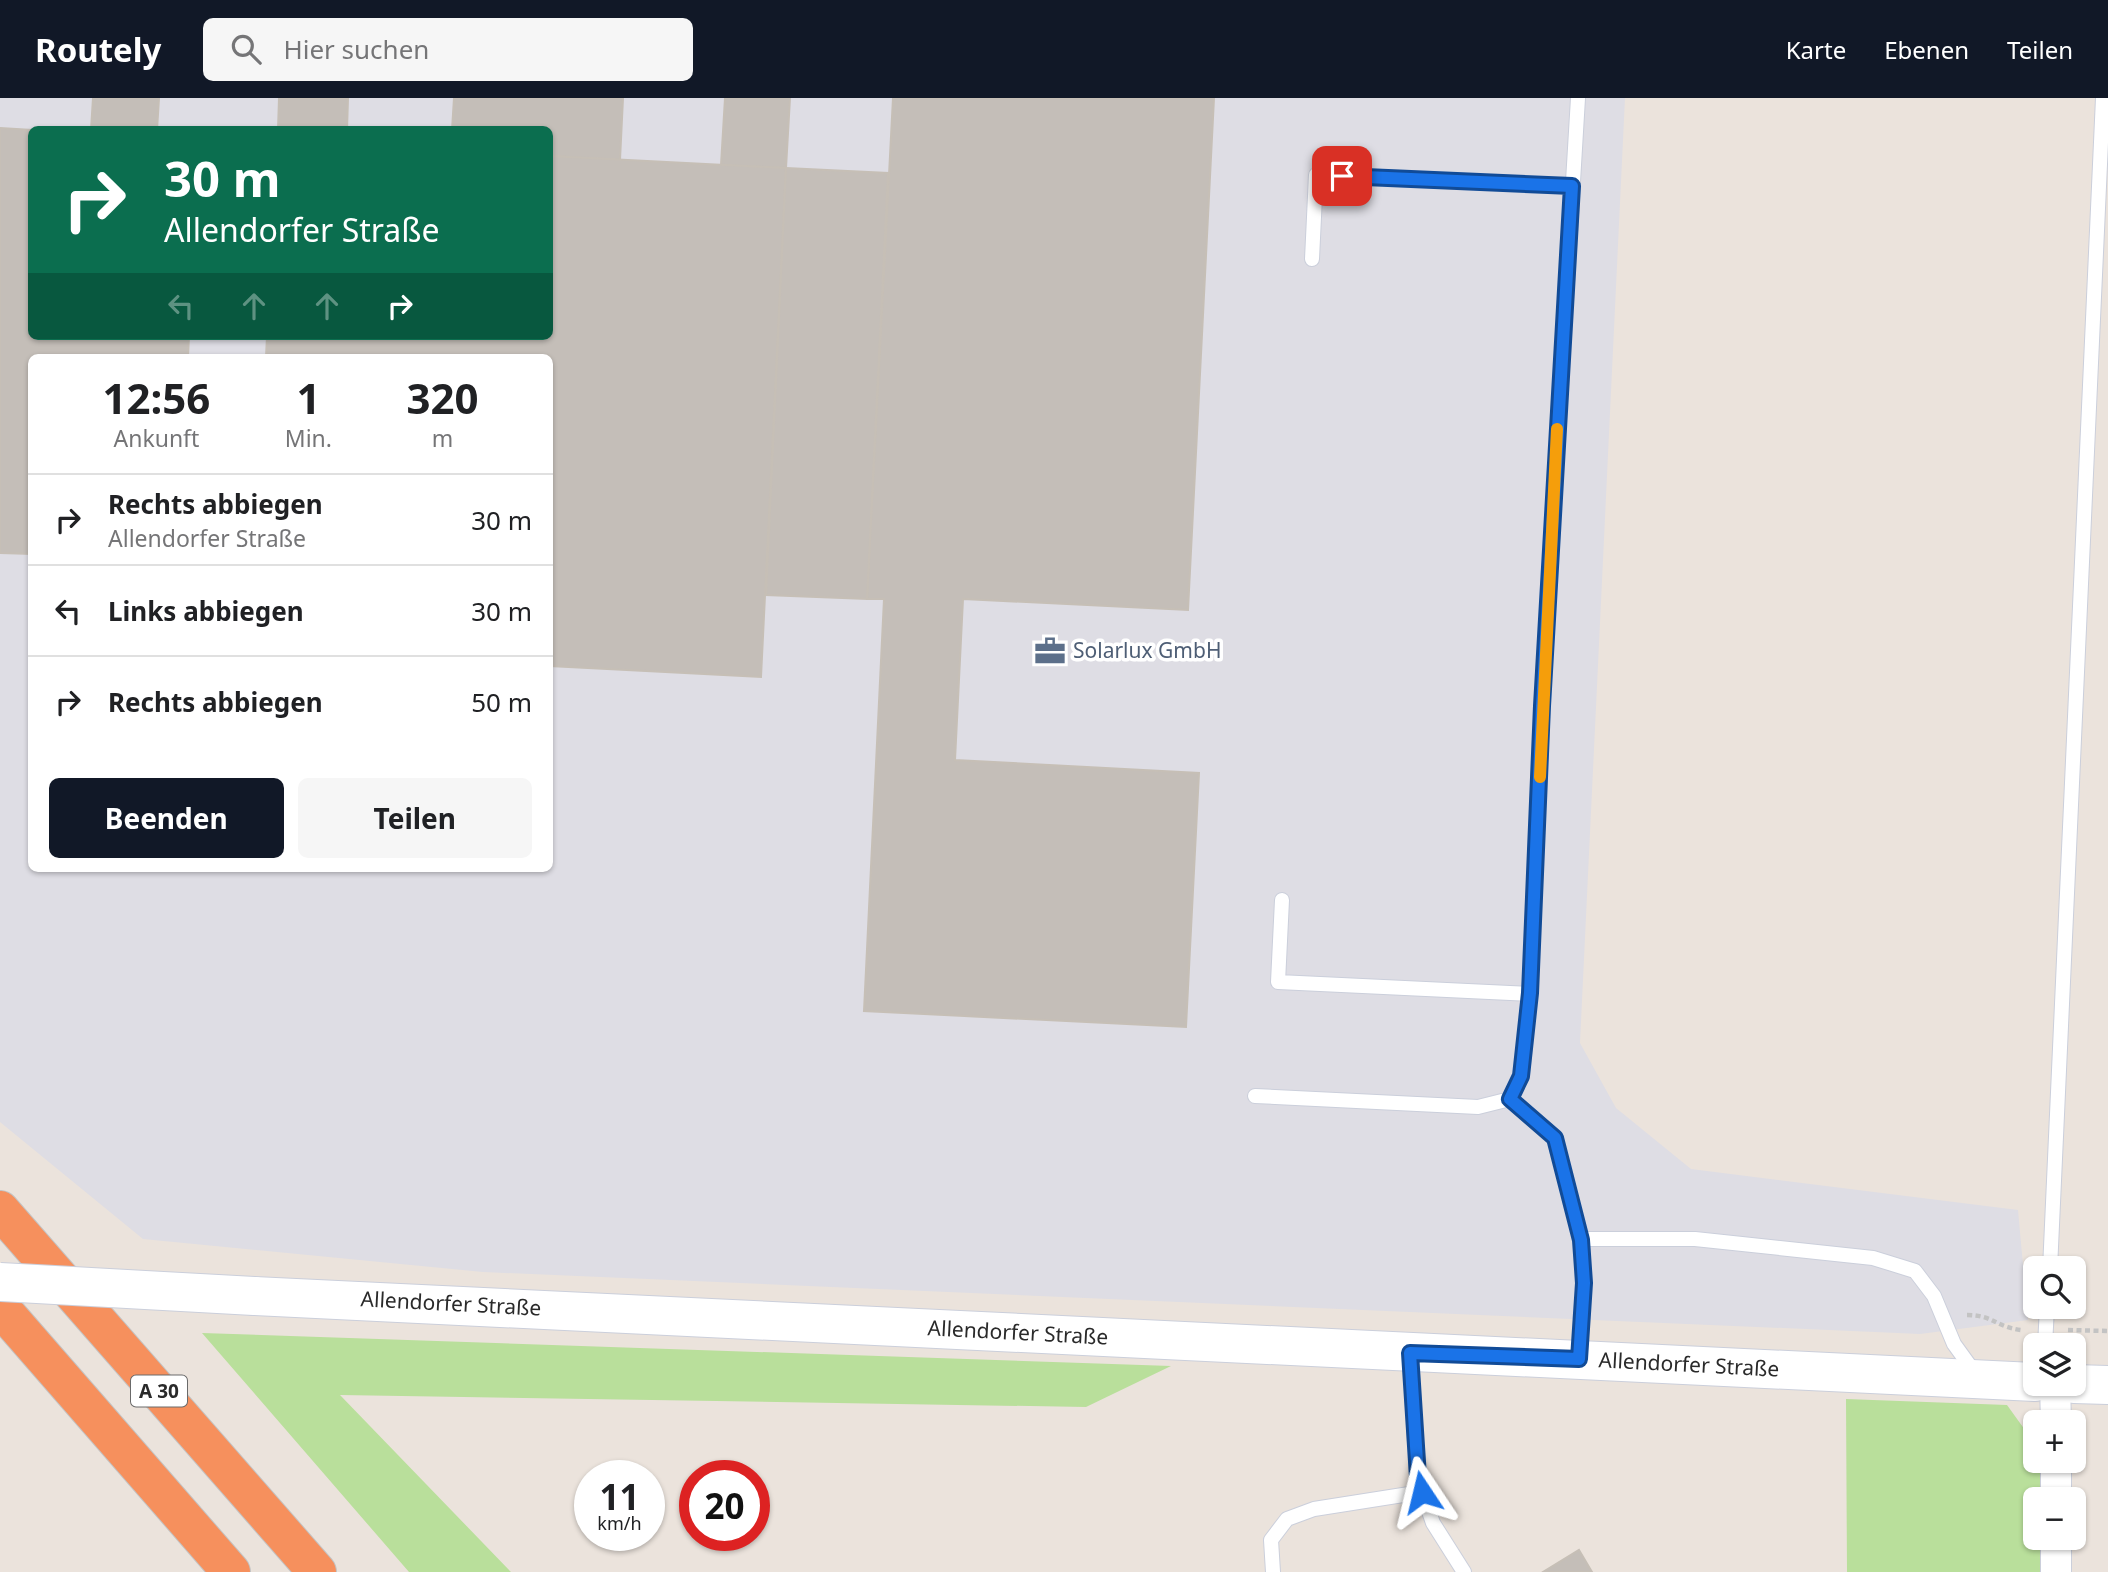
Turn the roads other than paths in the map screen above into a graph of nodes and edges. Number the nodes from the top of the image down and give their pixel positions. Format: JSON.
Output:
{"nodes":[{"id":1,"x":1577,"y":98,"type":"edge"},
{"id":2,"x":2103,"y":98,"type":"edge"},
{"id":3,"x":1572,"y":186,"type":"junction"},
{"id":4,"x":1312,"y":259,"type":"dead end"},
{"id":5,"x":1282,"y":900,"type":"dead end"},
{"id":6,"x":1530,"y":993,"type":"junction"},
{"id":7,"x":1255,"y":1096,"type":"dead end"},
{"id":8,"x":1510,"y":1099,"type":"junction"},
{"id":9,"x":0,"y":1210,"type":"edge"},
{"id":10,"x":1581,"y":1240,"type":"junction"},
{"id":11,"x":2051,"y":1256,"type":"edge"},
{"id":12,"x":0,"y":1282,"type":"edge"},
{"id":13,"x":0,"y":1307,"type":"edge"},
{"id":14,"x":1410,"y":1353,"type":"junction"},
{"id":15,"x":1579,"y":1359,"type":"junction"},
{"id":16,"x":1980,"y":1380,"type":"junction"},
{"id":17,"x":2023,"y":1382,"type":"edge"},
{"id":18,"x":2086,"y":1384,"type":"edge"},
{"id":19,"x":2108,"y":1385,"type":"edge"},
{"id":20,"x":1422,"y":1492,"type":"junction"},
{"id":21,"x":2056,"y":1550,"type":"edge"},
{"id":22,"x":231,"y":1572,"type":"edge"},
{"id":23,"x":317,"y":1572,"type":"edge"},
{"id":24,"x":1273,"y":1572,"type":"edge"},
{"id":25,"x":1464,"y":1572,"type":"edge"},
{"id":26,"x":2056,"y":1572,"type":"edge"}],
"edges":[{"from":1,"to":3,"type":"lane"},
{"from":2,"to":11,"type":"lane"},
{"from":3,"to":4,"type":"lane"},
{"from":3,"to":6,"type":"lane"},
{"from":5,"to":6,"type":"lane"},
{"from":6,"to":8,"type":"lane"},
{"from":7,"to":8,"type":"lane"},
{"from":8,"to":10,"type":"lane"},
{"from":9,"to":23,"type":"highway","number":"A 30"},
{"from":10,"to":15,"type":"lane"},
{"from":10,"to":16,"type":"lane"},
{"from":12,"to":14,"type":"main road","name":"Allendorfer Straße","bridge":true},
{"from":13,"to":22,"type":"highway"},
{"from":14,"to":15,"type":"main road","name":"Allendorfer Straße"},
{"from":14,"to":20,"type":"lane"},
{"from":15,"to":16,"type":"main road","name":"Allendorfer Straße"},
{"from":16,"to":17,"type":"main road","name":"Allendorfer Straße"},
{"from":18,"to":19,"type":"main road"},
{"from":20,"to":24,"type":"lane"},
{"from":20,"to":25,"type":"lane"},
{"from":21,"to":26,"type":"street"}]}
